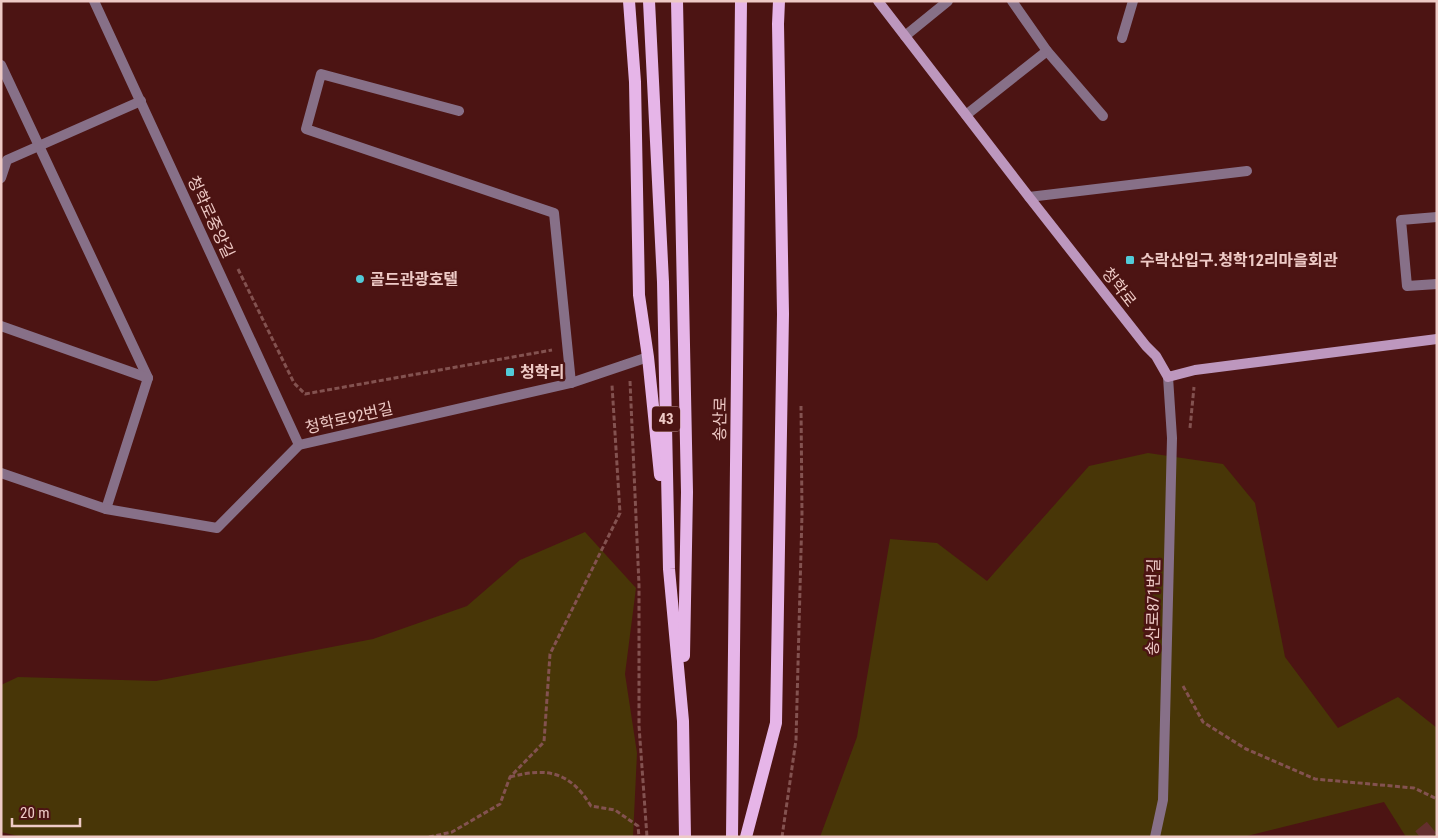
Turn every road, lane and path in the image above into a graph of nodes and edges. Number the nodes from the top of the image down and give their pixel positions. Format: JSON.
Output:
{"nodes":[{"id":1,"x":94,"y":1,"type":"edge"},
{"id":2,"x":628,"y":1,"type":"edge"},
{"id":3,"x":648,"y":1,"type":"edge"},
{"id":4,"x":677,"y":1,"type":"edge"},
{"id":5,"x":741,"y":1,"type":"edge"},
{"id":6,"x":780,"y":1,"type":"edge"},
{"id":7,"x":878,"y":1,"type":"edge"},
{"id":8,"x":948,"y":1,"type":"edge"},
{"id":9,"x":1012,"y":1,"type":"edge"},
{"id":10,"x":1133,"y":1,"type":"edge"},
{"id":11,"x":905,"y":36,"type":"junction"},
{"id":12,"x":1122,"y":38,"type":"dead end"},
{"id":13,"x":1047,"y":51,"type":"junction"},
{"id":14,"x":1,"y":65,"type":"edge"},
{"id":15,"x":141,"y":101,"type":"junction"},
{"id":16,"x":459,"y":111,"type":"dead end"},
{"id":17,"x":966,"y":115,"type":"junction"},
{"id":18,"x":1103,"y":116,"type":"dead end"},
{"id":19,"x":39,"y":146,"type":"junction"},
{"id":20,"x":1247,"y":172,"type":"dead end"},
{"id":21,"x":1,"y":178,"type":"edge"},
{"id":22,"x":1028,"y":198,"type":"junction"},
{"id":23,"x":1437,"y":217,"type":"edge"},
{"id":24,"x":1437,"y":284,"type":"edge"},
{"id":25,"x":1,"y":326,"type":"edge"},
{"id":26,"x":1437,"y":338,"type":"edge"},
{"id":27,"x":568,"y":348,"type":"junction"},
{"id":28,"x":648,"y":357,"type":"junction"},
{"id":29,"x":611,"y":370,"type":"junction"},
{"id":30,"x":1195,"y":370,"type":"junction"},
{"id":31,"x":1168,"y":377,"type":"junction"},
{"id":32,"x":148,"y":378,"type":"junction"},
{"id":33,"x":630,"y":381,"type":"dead end"},
{"id":34,"x":571,"y":383,"type":"junction"},
{"id":35,"x":305,"y":394,"type":"dead end"},
{"id":36,"x":1189,"y":433,"type":"dead end"},
{"id":37,"x":300,"y":445,"type":"junction"},
{"id":38,"x":1,"y":473,"type":"edge"},
{"id":39,"x":106,"y":509,"type":"junction"},
{"id":40,"x":669,"y":568,"type":"junction"},
{"id":41,"x":1182,"y":684,"type":"dead end"},
{"id":42,"x":684,"y":721,"type":"junction"},
{"id":43,"x":510,"y":777,"type":"junction"},
{"id":44,"x":1437,"y":799,"type":"edge"},
{"id":45,"x":429,"y":837,"type":"edge"},
{"id":46,"x":639,"y":837,"type":"edge"},
{"id":47,"x":647,"y":837,"type":"edge"},
{"id":48,"x":685,"y":837,"type":"edge"},
{"id":49,"x":732,"y":837,"type":"edge"},
{"id":50,"x":746,"y":837,"type":"edge"},
{"id":51,"x":1155,"y":837,"type":"edge"}],
"edges":[{"from":1,"to":15,"type":"street","name":"청학로중앙길"},
{"from":2,"to":28,"type":"main road"},
{"from":3,"to":40,"type":"main road","name":"송산로","number":"43"},
{"from":4,"to":42,"type":"main road","name":"송산로"},
{"from":5,"to":49,"type":"main road","name":"송산로"},
{"from":6,"to":50,"type":"main road"},
{"from":7,"to":11,"type":"street","name":"청학로"},
{"from":8,"to":11,"type":"street"},
{"from":9,"to":13,"type":"street"},
{"from":10,"to":12,"type":"street"},
{"from":11,"to":17,"type":"street","name":"청학로"},
{"from":13,"to":17,"type":"street"},
{"from":13,"to":18,"type":"street"},
{"from":14,"to":19,"type":"street"},
{"from":15,"to":19,"type":"street"},
{"from":15,"to":37,"type":"street","name":"청학로중앙길"},
{"from":16,"to":27,"type":"street"},
{"from":17,"to":22,"type":"street","name":"청학로"},
{"from":19,"to":21,"type":"street"},
{"from":19,"to":32,"type":"street"},
{"from":20,"to":22,"type":"street"},
{"from":22,"to":31,"type":"street","name":"청학로"},
{"from":23,"to":24,"type":"street"},
{"from":25,"to":32,"type":"street"},
{"from":26,"to":30,"type":"street"},
{"from":27,"to":34,"type":"street"},
{"from":27,"to":35,"type":"path"},
{"from":28,"to":29,"type":"street","name":"청학로92번길"},
{"from":28,"to":40,"type":"main road"},
{"from":29,"to":34,"type":"street","name":"청학로92번길"},
{"from":29,"to":43,"type":"path"},
{"from":30,"to":31,"type":"street"},
{"from":30,"to":36,"type":"path"},
{"from":31,"to":51,"type":"street","name":"송산로871번길"},
{"from":32,"to":39,"type":"street"},
{"from":33,"to":47,"type":"path"},
{"from":34,"to":37,"type":"street","name":"청학로92번길"},
{"from":37,"to":39,"type":"street","name":"청학로92번길"},
{"from":38,"to":39,"type":"street","name":"청학로92번길"},
{"from":40,"to":42,"type":"main road","name":"송산로","number":"43"},
{"from":41,"to":44,"type":"path"},
{"from":42,"to":48,"type":"main road","name":"송산로","number":"43"},
{"from":43,"to":45,"type":"path"},
{"from":43,"to":46,"type":"path"}]}
